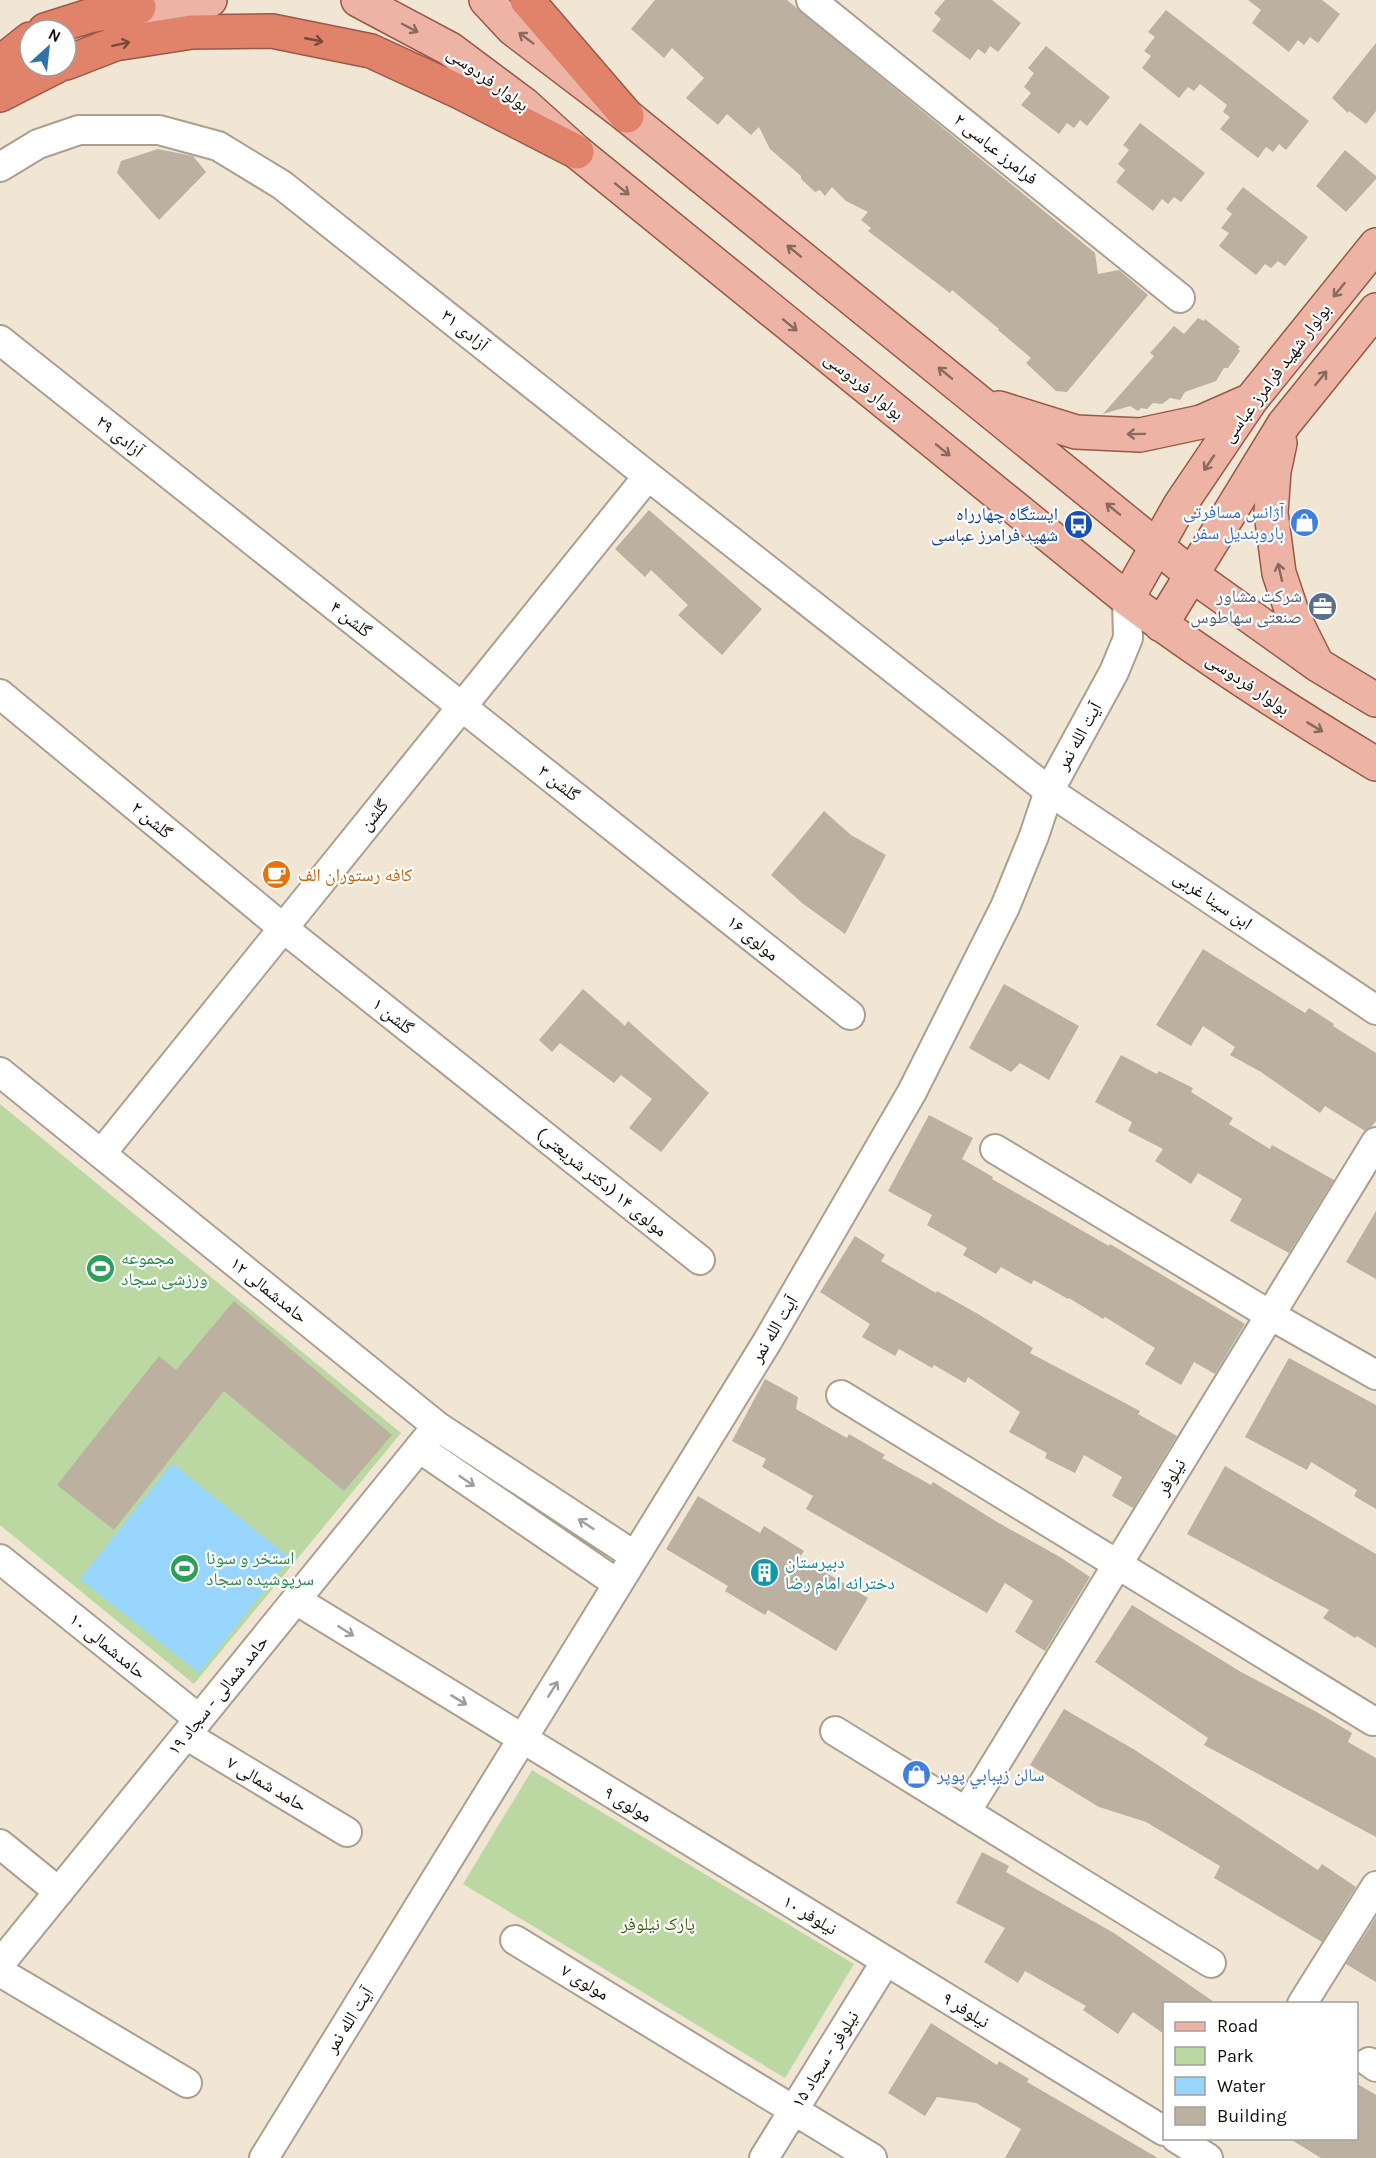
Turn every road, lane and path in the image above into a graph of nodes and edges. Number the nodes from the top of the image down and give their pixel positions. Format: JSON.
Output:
{"nodes":[{"id":1,"x":96,"y":0,"type":"edge"},
{"id":2,"x":210,"y":0,"type":"edge"},
{"id":3,"x":358,"y":0,"type":"edge"},
{"id":4,"x":486,"y":0,"type":"edge"},
{"id":5,"x":527,"y":0,"type":"edge"},
{"id":6,"x":811,"y":0,"type":"edge"},
{"id":7,"x":139,"y":7,"type":"junction"},
{"id":8,"x":78,"y":20,"type":"edge"},
{"id":9,"x":18,"y":49,"type":"edge"},
{"id":10,"x":78,"y":58,"type":"edge"},
{"id":11,"x":0,"y":63,"type":"edge"},
{"id":12,"x":33,"y":78,"type":"edge"},
{"id":13,"x":0,"y":95,"type":"edge"},
{"id":14,"x":627,"y":116,"type":"junction"},
{"id":15,"x":577,"y":152,"type":"junction"},
{"id":16,"x":0,"y":167,"type":"edge"},
{"id":17,"x":1376,"y":245,"type":"edge"},
{"id":18,"x":1180,"y":298,"type":"dead end"},
{"id":19,"x":1376,"y":310,"type":"edge"},
{"id":20,"x":0,"y":340,"type":"edge"},
{"id":21,"x":1251,"y":400,"type":"junction"},
{"id":22,"x":983,"y":404,"type":"junction"},
{"id":23,"x":1284,"y":424,"type":"junction"},
{"id":24,"x":648,"y":476,"type":"junction"},
{"id":25,"x":239,"y":532,"type":"joint"},
{"id":26,"x":1158,"y":547,"type":"junction"},
{"id":27,"x":1192,"y":575,"type":"junction"},
{"id":28,"x":1127,"y":599,"type":"junction"},
{"id":29,"x":1161,"y":625,"type":"junction"},
{"id":30,"x":1128,"y":638,"type":"junction"},
{"id":31,"x":1317,"y":664,"type":"junction"},
{"id":32,"x":1376,"y":700,"type":"edge"},
{"id":33,"x":11,"y":703,"type":"edge"},
{"id":34,"x":462,"y":706,"type":"junction"},
{"id":35,"x":1376,"y":764,"type":"edge"},
{"id":36,"x":1049,"y":791,"type":"junction"},
{"id":37,"x":656,"y":861,"type":"joint"},
{"id":38,"x":283,"y":928,"type":"junction"},
{"id":39,"x":1376,"y":1010,"type":"edge"},
{"id":40,"x":850,"y":1015,"type":"dead end"},
{"id":41,"x":0,"y":1072,"type":"edge"},
{"id":42,"x":504,"y":1104,"type":"joint"},
{"id":43,"x":1376,"y":1142,"type":"edge"},
{"id":44,"x":995,"y":1149,"type":"dead end"},
{"id":45,"x":101,"y":1154,"type":"junction"},
{"id":46,"x":700,"y":1260,"type":"dead end"},
{"id":47,"x":1270,"y":1315,"type":"junction"},
{"id":48,"x":1376,"y":1376,"type":"edge"},
{"id":49,"x":842,"y":1395,"type":"dead end"},
{"id":50,"x":437,"y":1426,"type":"junction"},
{"id":51,"x":419,"y":1448,"type":"junction"},
{"id":52,"x":635,"y":1556,"type":"junction"},
{"id":53,"x":1117,"y":1565,"type":"junction"},
{"id":54,"x":8,"y":1566,"type":"edge"},
{"id":55,"x":618,"y":1584,"type":"junction"},
{"id":56,"x":296,"y":1600,"type":"junction"},
{"id":57,"x":1373,"y":1721,"type":"dead end"},
{"id":58,"x":193,"y":1727,"type":"junction"},
{"id":59,"x":835,"y":1731,"type":"dead end"},
{"id":60,"x":522,"y":1739,"type":"junction"},
{"id":61,"x":966,"y":1812,"type":"junction"},
{"id":62,"x":347,"y":1832,"type":"dead end"},
{"id":63,"x":0,"y":1844,"type":"edge"},
{"id":64,"x":734,"y":1869,"type":"joint"},
{"id":65,"x":1376,"y":1886,"type":"edge"},
{"id":66,"x":59,"y":1892,"type":"junction"},
{"id":67,"x":515,"y":1940,"type":"dead end"},
{"id":68,"x":886,"y":1961,"type":"junction"},
{"id":69,"x":1211,"y":1963,"type":"dead end"},
{"id":70,"x":0,"y":1964,"type":"edge"},
{"id":71,"x":0,"y":1972,"type":"edge"},
{"id":72,"x":1303,"y":2002,"type":"edge"},
{"id":73,"x":187,"y":2083,"type":"dead end"},
{"id":74,"x":794,"y":2110,"type":"junction"},
{"id":75,"x":1163,"y":2130,"type":"edge"},
{"id":76,"x":1178,"y":2140,"type":"edge"},
{"id":77,"x":1218,"y":2140,"type":"edge"},
{"id":78,"x":264,"y":2158,"type":"edge"},
{"id":79,"x":764,"y":2158,"type":"edge"},
{"id":80,"x":872,"y":2158,"type":"edge"},
{"id":81,"x":1207,"y":2158,"type":"edge"}],
"edges":[{"from":1,"to":7,"type":"main road"},
{"from":2,"to":7,"type":"main road"},
{"from":3,"to":15,"type":"main road","name":"بولوار فردوسی","one_way":true},
{"from":14,"to":4,"type":"main road","one_way":true},
{"from":5,"to":14,"type":"highway"},
{"from":6,"to":18,"type":"street","name":"فرامرز عباسی ۲"},
{"from":7,"to":8,"type":"highway"},
{"from":9,"to":11,"type":"highway"},
{"from":10,"to":15,"type":"highway","one_way":true},
{"from":12,"to":13,"type":"highway"},
{"from":22,"to":14,"type":"main road","one_way":true},
{"from":15,"to":28,"type":"main road","name":"بولوار فردوسی","one_way":true},
{"from":16,"to":24,"type":"street","name":"آزادی ۳۱"},
{"from":17,"to":21,"type":"main road","name":"بولوار شهید فرامرز عباسی","one_way":true},
{"from":23,"to":19,"type":"main road","name":"بولوار شهید فرامرز عباسی","one_way":true},
{"from":20,"to":25,"type":"street","name":"آزادی ۲۹"},
{"from":21,"to":22,"type":"main road","one_way":true},
{"from":21,"to":26,"type":"main road","name":"بولوار شهید فرامرز عباسی","one_way":true},
{"from":26,"to":22,"type":"main road","one_way":true},
{"from":23,"to":27,"type":"main road","name":"بولوار شهید فرامرز عباسی"},
{"from":31,"to":23,"type":"main road","one_way":true},
{"from":24,"to":34,"type":"street","name":"گلشن"},
{"from":24,"to":36,"type":"street","name":"آزادی ۳۱"},
{"from":25,"to":34,"type":"street","name":"گلشن ۴"},
{"from":26,"to":27,"type":"main road"},
{"from":26,"to":28,"type":"main road","name":"بولوار شهید فرامرز عباسی"},
{"from":27,"to":29,"type":"main road","name":"بولوار شهید فرامرز عباسی"},
{"from":27,"to":31,"type":"main road"},
{"from":28,"to":29,"type":"main road","name":"بولوار فردوسی"},
{"from":28,"to":30,"type":"street","name":"آیت الله نمر"},
{"from":29,"to":30,"type":"street"},
{"from":29,"to":35,"type":"main road","name":"بولوار فردوسی","one_way":true},
{"from":30,"to":36,"type":"street","name":"آیت الله نمر"},
{"from":31,"to":32,"type":"main road"},
{"from":33,"to":38,"type":"street","name":"گلشن ۲"},
{"from":34,"to":37,"type":"street","name":"گلشن ۳"},
{"from":34,"to":38,"type":"street","name":"گلشن"},
{"from":36,"to":39,"type":"street","name":"ابن سینا غربی"},
{"from":36,"to":52,"type":"street","name":"آیت الله نمر"},
{"from":37,"to":40,"type":"street","name":"مولوی ۱۶"},
{"from":38,"to":42,"type":"street","name":"گلشن ۱"},
{"from":38,"to":45,"type":"street","name":"گلشن"},
{"from":41,"to":45,"type":"street","name":"حامدشمالی ۱۲"},
{"from":42,"to":46,"type":"street","name":"مولوی ۱۴ (دکتر شریعتی)"},
{"from":43,"to":47,"type":"street","name":"نیلوفر"},
{"from":44,"to":47,"type":"street"},
{"from":45,"to":50,"type":"street","name":"حامدشمالی ۱۲"},
{"from":47,"to":48,"type":"street"},
{"from":47,"to":53,"type":"street","name":"نیلوفر"},
{"from":49,"to":53,"type":"street"},
{"from":50,"to":51,"type":"street","name":"حامد شمالی - سجاد ۱۹"},
{"from":52,"to":50,"type":"street","name":"حامدشمالی ۱۲","one_way":true},
{"from":51,"to":55,"type":"street","one_way":true},
{"from":51,"to":56,"type":"street","name":"حامد شمالی - سجاد ۱۹"},
{"from":52,"to":55,"type":"street","name":"آیت الله نمر"},
{"from":53,"to":57,"type":"street"},
{"from":53,"to":61,"type":"street","name":"نیلوفر"},
{"from":54,"to":58,"type":"street","name":"حامدشمالی ۱۰"},
{"from":60,"to":55,"type":"street","name":"آیت الله نمر","one_way":true},
{"from":56,"to":58,"type":"street","name":"حامد شمالی - سجاد ۱۹"},
{"from":56,"to":60,"type":"street","name":"مولوی ۹","one_way":true},
{"from":58,"to":62,"type":"street","name":"حامد شمالی ۷"},
{"from":58,"to":66,"type":"street","name":"حامد شمالی - سجاد ۱۹"},
{"from":59,"to":61,"type":"street"},
{"from":60,"to":64,"type":"street","name":"مولوی ۹"},
{"from":60,"to":78,"type":"street","name":"آیت الله نمر"},
{"from":61,"to":69,"type":"street"},
{"from":63,"to":66,"type":"street"},
{"from":64,"to":68,"type":"street","name":"نیلوفر ۱۰"},
{"from":65,"to":72,"type":"street"},
{"from":66,"to":70,"type":"street","name":"حامد شمالی - سجاد ۱۹"},
{"from":67,"to":74,"type":"street","name":"مولوی ۷"},
{"from":68,"to":74,"type":"street","name":"نیلوفر - سجاد ۱۵"},
{"from":68,"to":75,"type":"street","name":"نیلوفر ۹"},
{"from":71,"to":73,"type":"street"},
{"from":74,"to":79,"type":"street","name":"نیلوفر - سجاد ۱۵"},
{"from":74,"to":80,"type":"street","name":"مولوی ۷"},
{"from":76,"to":81,"type":"street"},
{"from":77,"to":81,"type":"street"}]}
